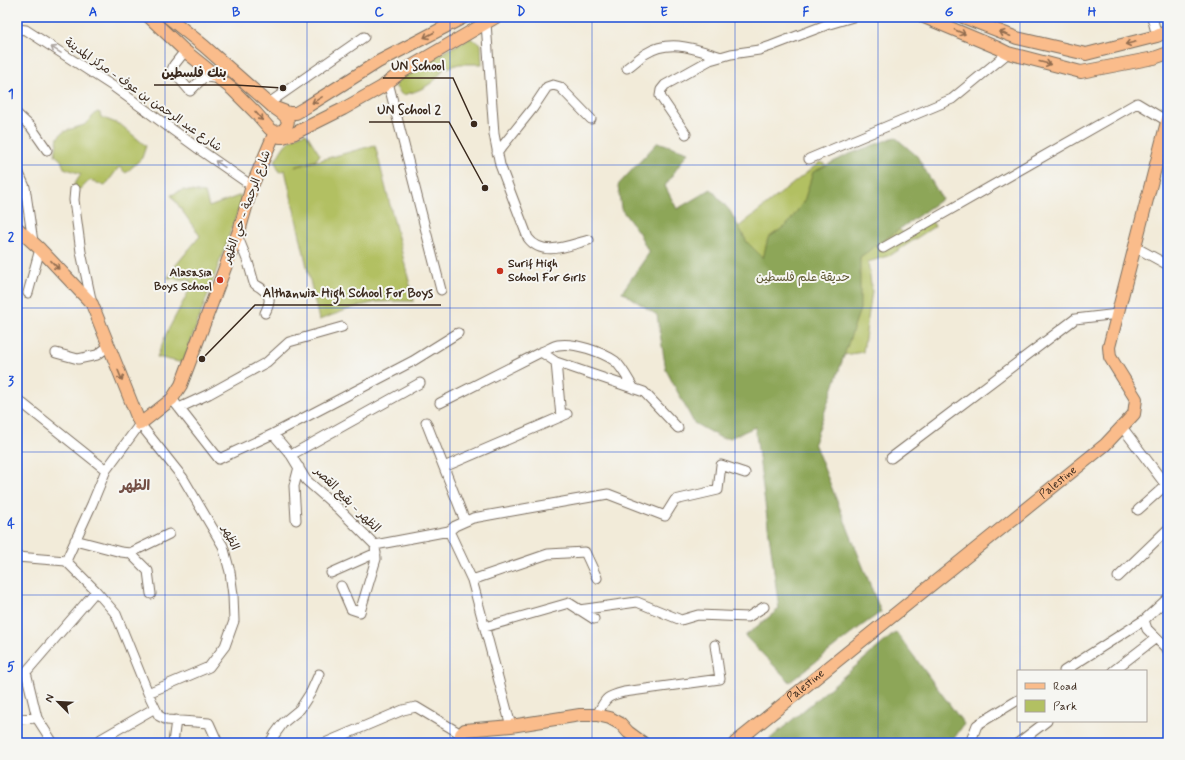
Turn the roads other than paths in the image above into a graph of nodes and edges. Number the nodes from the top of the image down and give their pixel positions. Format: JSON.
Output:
{"nodes":[{"id":1,"x":149,"y":17,"type":"edge"},
{"id":2,"x":168,"y":17,"type":"edge"},
{"id":3,"x":464,"y":17,"type":"edge"},
{"id":4,"x":853,"y":17,"type":"edge"},
{"id":5,"x":924,"y":17,"type":"edge"},
{"id":6,"x":963,"y":17,"type":"edge"},
{"id":7,"x":1152,"y":17,"type":"edge"},
{"id":8,"x":491,"y":20,"type":"edge"},
{"id":9,"x":17,"y":29,"type":"edge"},
{"id":10,"x":1168,"y":31,"type":"edge"},
{"id":11,"x":1156,"y":36,"type":"junction"},
{"id":12,"x":364,"y":37,"type":"dead end"},
{"id":13,"x":204,"y":46,"type":"junction"},
{"id":14,"x":185,"y":51,"type":"junction"},
{"id":15,"x":1008,"y":53,"type":"junction"},
{"id":16,"x":1168,"y":54,"type":"edge"},
{"id":17,"x":721,"y":57,"type":"junction"},
{"id":18,"x":627,"y":68,"type":"dead end"},
{"id":19,"x":221,"y":79,"type":"junction"},
{"id":20,"x":388,"y":82,"type":"junction"},
{"id":21,"x":271,"y":105,"type":"junction"},
{"id":22,"x":17,"y":114,"type":"edge"},
{"id":23,"x":591,"y":119,"type":"dead end"},
{"id":24,"x":1167,"y":119,"type":"edge"},
{"id":25,"x":275,"y":132,"type":"junction"},
{"id":26,"x":686,"y":134,"type":"dead end"},
{"id":27,"x":47,"y":150,"type":"dead end"},
{"id":28,"x":497,"y":153,"type":"junction"},
{"id":29,"x":809,"y":159,"type":"dead end"},
{"id":30,"x":17,"y":169,"type":"edge"},
{"id":31,"x":252,"y":186,"type":"junction"},
{"id":32,"x":75,"y":189,"type":"dead end"},
{"id":33,"x":17,"y":228,"type":"edge"},
{"id":34,"x":237,"y":235,"type":"junction"},
{"id":35,"x":589,"y":240,"type":"dead end"},
{"id":36,"x":36,"y":245,"type":"junction"},
{"id":37,"x":1135,"y":247,"type":"junction"},
{"id":38,"x":883,"y":248,"type":"dead end"},
{"id":39,"x":1168,"y":265,"type":"edge"},
{"id":40,"x":441,"y":290,"type":"dead end"},
{"id":41,"x":28,"y":293,"type":"dead end"},
{"id":42,"x":92,"y":304,"type":"junction"},
{"id":43,"x":265,"y":313,"type":"dead end"},
{"id":44,"x":1118,"y":314,"type":"junction"},
{"id":45,"x":342,"y":327,"type":"dead end"},
{"id":46,"x":458,"y":333,"type":"dead end"},
{"id":47,"x":109,"y":346,"type":"junction"},
{"id":48,"x":541,"y":352,"type":"junction"},
{"id":49,"x":56,"y":353,"type":"dead end"},
{"id":50,"x":556,"y":362,"type":"junction"},
{"id":51,"x":420,"y":383,"type":"dead end"},
{"id":52,"x":634,"y":389,"type":"junction"},
{"id":53,"x":17,"y":398,"type":"edge"},
{"id":54,"x":440,"y":403,"type":"dead end"},
{"id":55,"x":176,"y":404,"type":"junction"},
{"id":56,"x":426,"y":422,"type":"dead end"},
{"id":57,"x":140,"y":424,"type":"junction"},
{"id":58,"x":1122,"y":427,"type":"junction"},
{"id":59,"x":678,"y":428,"type":"dead end"},
{"id":60,"x":273,"y":434,"type":"junction"},
{"id":61,"x":291,"y":455,"type":"junction"},
{"id":62,"x":891,"y":458,"type":"dead end"},
{"id":63,"x":299,"y":467,"type":"junction"},
{"id":64,"x":444,"y":467,"type":"junction"},
{"id":65,"x":106,"y":470,"type":"junction"},
{"id":66,"x":745,"y":473,"type":"dead end"},
{"id":67,"x":1167,"y":487,"type":"edge"},
{"id":68,"x":1138,"y":510,"type":"dead end"},
{"id":69,"x":296,"y":520,"type":"dead end"},
{"id":70,"x":465,"y":521,"type":"junction"},
{"id":71,"x":1168,"y":529,"type":"edge"},
{"id":72,"x":449,"y":531,"type":"junction"},
{"id":73,"x":169,"y":534,"type":"dead end"},
{"id":74,"x":76,"y":540,"type":"junction"},
{"id":75,"x":376,"y":549,"type":"junction"},
{"id":76,"x":130,"y":553,"type":"junction"},
{"id":77,"x":17,"y":557,"type":"edge"},
{"id":78,"x":66,"y":561,"type":"junction"},
{"id":79,"x":331,"y":573,"type":"dead end"},
{"id":80,"x":1118,"y":577,"type":"dead end"},
{"id":81,"x":597,"y":578,"type":"dead end"},
{"id":82,"x":472,"y":580,"type":"junction"},
{"id":83,"x":342,"y":586,"type":"dead end"},
{"id":84,"x":96,"y":591,"type":"junction"},
{"id":85,"x":150,"y":594,"type":"dead end"},
{"id":86,"x":1168,"y":598,"type":"edge"},
{"id":87,"x":764,"y":607,"type":"dead end"},
{"id":88,"x":579,"y":610,"type":"junction"},
{"id":89,"x":594,"y":619,"type":"dead end"},
{"id":90,"x":1144,"y":620,"type":"junction"},
{"id":91,"x":485,"y":627,"type":"junction"},
{"id":92,"x":1156,"y":638,"type":"junction"},
{"id":93,"x":715,"y":645,"type":"dead end"},
{"id":94,"x":1168,"y":650,"type":"edge"},
{"id":95,"x":1066,"y":670,"type":"edge"},
{"id":96,"x":1114,"y":670,"type":"edge"},
{"id":97,"x":319,"y":674,"type":"dead end"},
{"id":98,"x":148,"y":693,"type":"junction"},
{"id":99,"x":1017,"y":701,"type":"edge"},
{"id":100,"x":155,"y":708,"type":"junction"},
{"id":101,"x":597,"y":715,"type":"junction"},
{"id":102,"x":37,"y":718,"type":"junction"},
{"id":103,"x":17,"y":719,"type":"edge"},
{"id":104,"x":176,"y":720,"type":"junction"},
{"id":105,"x":1046,"y":722,"type":"edge"},
{"id":106,"x":511,"y":726,"type":"junction"},
{"id":107,"x":461,"y":738,"type":"edge"},
{"id":108,"x":101,"y":739,"type":"dead end"},
{"id":109,"x":53,"y":743,"type":"edge"},
{"id":110,"x":173,"y":743,"type":"edge"},
{"id":111,"x":218,"y":743,"type":"edge"},
{"id":112,"x":270,"y":743,"type":"edge"},
{"id":113,"x":325,"y":743,"type":"edge"},
{"id":114,"x":643,"y":743,"type":"edge"},
{"id":115,"x":736,"y":743,"type":"edge"},
{"id":116,"x":970,"y":743,"type":"edge"},
{"id":117,"x":1018,"y":743,"type":"edge"}],
"edges":[{"from":1,"to":14,"type":"main road"},
{"from":2,"to":13,"type":"main road"},
{"from":3,"to":21,"type":"main road","one_way":true},
{"from":4,"to":17,"type":"street"},
{"from":5,"to":15,"type":"main road","one_way":true},
{"from":11,"to":6,"type":"main road","one_way":true},
{"from":7,"to":11,"type":"street"},
{"from":8,"to":20,"type":"main road"},
{"from":8,"to":28,"type":"street"},
{"from":31,"to":9,"type":"street","name":"شارع عبد الرحمن بن عوف - مركز المدينة","one_way":true},
{"from":10,"to":11,"type":"main road"},
{"from":11,"to":16,"type":"main road"},
{"from":12,"to":21,"type":"street"},
{"from":13,"to":14,"type":"main road"},
{"from":13,"to":21,"type":"main road"},
{"from":14,"to":19,"type":"main road"},
{"from":14,"to":19,"type":"street"},
{"from":15,"to":16,"type":"main road","one_way":true},
{"from":15,"to":29,"type":"street"},
{"from":17,"to":18,"type":"street"},
{"from":17,"to":26,"type":"street"},
{"from":19,"to":25,"type":"main road","one_way":true},
{"from":20,"to":25,"type":"main road"},
{"from":20,"to":40,"type":"street"},
{"from":21,"to":25,"type":"main road"},
{"from":22,"to":27,"type":"street"},
{"from":23,"to":28,"type":"street"},
{"from":24,"to":37,"type":"main road","name":"Palestine"},
{"from":24,"to":38,"type":"street"},
{"from":25,"to":31,"type":"main road","name":"شارع الرحمة - حي الظهر"},
{"from":28,"to":35,"type":"street"},
{"from":30,"to":36,"type":"street"},
{"from":31,"to":34,"type":"main road","name":"شارع الرحمة - حي الظهر"},
{"from":32,"to":42,"type":"street"},
{"from":33,"to":36,"type":"main road"},
{"from":34,"to":43,"type":"street"},
{"from":34,"to":55,"type":"main road","name":"شارع الرحمة - حي الظهر"},
{"from":36,"to":41,"type":"street"},
{"from":36,"to":42,"type":"main road","one_way":true},
{"from":37,"to":39,"type":"street"},
{"from":37,"to":44,"type":"main road","name":"Palestine"},
{"from":42,"to":47,"type":"main road"},
{"from":44,"to":58,"type":"main road","name":"Palestine"},
{"from":44,"to":62,"type":"street"},
{"from":45,"to":55,"type":"street"},
{"from":46,"to":60,"type":"street"},
{"from":47,"to":49,"type":"street"},
{"from":47,"to":57,"type":"main road","one_way":true},
{"from":48,"to":50,"type":"street"},
{"from":48,"to":52,"type":"street"},
{"from":48,"to":54,"type":"street"},
{"from":50,"to":52,"type":"street"},
{"from":50,"to":64,"type":"street"},
{"from":51,"to":61,"type":"street"},
{"from":52,"to":59,"type":"street"},
{"from":53,"to":65,"type":"street"},
{"from":55,"to":57,"type":"main road","name":"شارع الرحمة - حي الظهر"},
{"from":55,"to":60,"type":"street"},
{"from":56,"to":64,"type":"street"},
{"from":57,"to":65,"type":"street"},
{"from":57,"to":98,"type":"street","name":"الظهر"},
{"from":58,"to":67,"type":"street"},
{"from":58,"to":115,"type":"main road","name":"Palestine"},
{"from":60,"to":61,"type":"street","name":"الظهر - بقيع القصر"},
{"from":61,"to":63,"type":"street","name":"الظهر - بقيع القصر"},
{"from":63,"to":69,"type":"street"},
{"from":63,"to":75,"type":"street","name":"الظهر - بقيع القصر"},
{"from":64,"to":70,"type":"street"},
{"from":65,"to":74,"type":"street"},
{"from":66,"to":70,"type":"street"},
{"from":67,"to":68,"type":"street"},
{"from":70,"to":72,"type":"street"},
{"from":71,"to":80,"type":"street"},
{"from":72,"to":75,"type":"street","name":"الظهر - بقيع القصر"},
{"from":72,"to":82,"type":"street"},
{"from":73,"to":76,"type":"street"},
{"from":74,"to":76,"type":"street"},
{"from":74,"to":78,"type":"street"},
{"from":75,"to":79,"type":"street"},
{"from":75,"to":83,"type":"street"},
{"from":76,"to":85,"type":"street"},
{"from":77,"to":78,"type":"street"},
{"from":78,"to":84,"type":"street"},
{"from":81,"to":82,"type":"street"},
{"from":82,"to":91,"type":"street"},
{"from":84,"to":98,"type":"street"},
{"from":84,"to":102,"type":"street"},
{"from":86,"to":90,"type":"street"},
{"from":87,"to":88,"type":"street"},
{"from":88,"to":89,"type":"street"},
{"from":88,"to":91,"type":"street"},
{"from":90,"to":92,"type":"street"},
{"from":90,"to":95,"type":"street"},
{"from":91,"to":106,"type":"street"},
{"from":92,"to":94,"type":"street"},
{"from":92,"to":96,"type":"street"},
{"from":93,"to":101,"type":"street"},
{"from":97,"to":112,"type":"street"},
{"from":98,"to":100,"type":"street"},
{"from":99,"to":116,"type":"street"},
{"from":100,"to":104,"type":"street"},
{"from":100,"to":108,"type":"street"},
{"from":101,"to":106,"type":"main road"},
{"from":101,"to":114,"type":"main road"},
{"from":102,"to":103,"type":"street"},
{"from":102,"to":109,"type":"street"},
{"from":104,"to":110,"type":"street"},
{"from":104,"to":111,"type":"street"},
{"from":105,"to":117,"type":"street"},
{"from":106,"to":107,"type":"main road"},
{"from":107,"to":113,"type":"street"}]}
